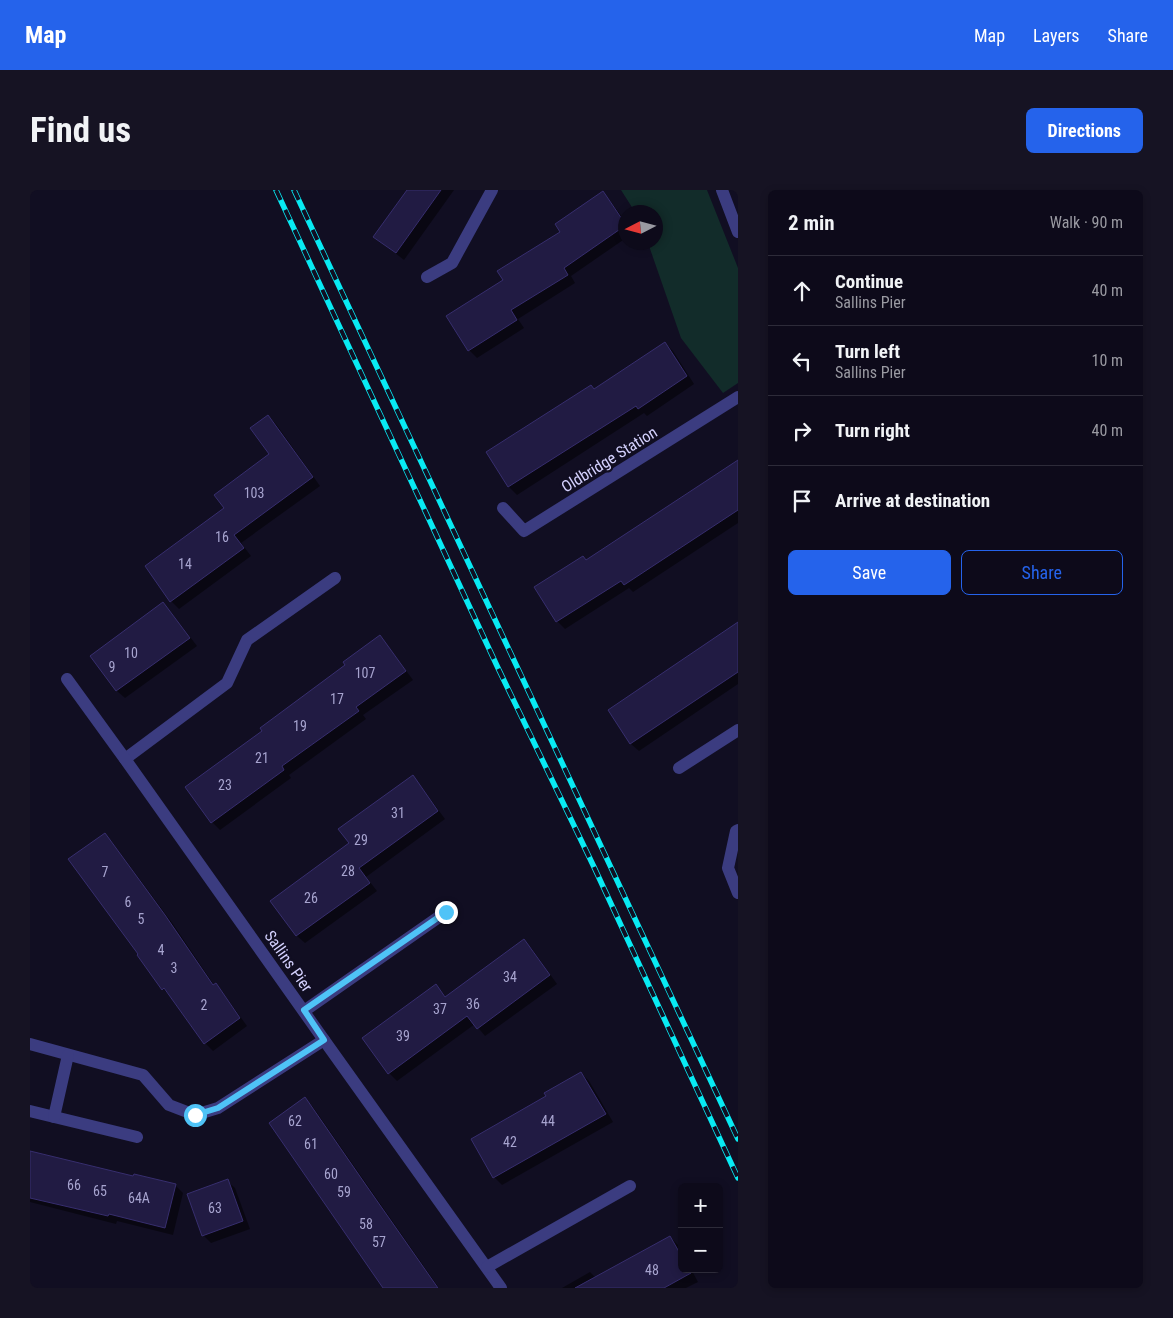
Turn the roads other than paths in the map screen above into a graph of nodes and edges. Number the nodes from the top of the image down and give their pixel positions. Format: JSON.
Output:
{"nodes":[{"id":1,"x":492,"y":190,"type":"edge"},
{"id":2,"x":722,"y":190,"type":"edge"},
{"id":3,"x":738,"y":232,"type":"edge"},
{"id":4,"x":427,"y":277,"type":"dead end"},
{"id":5,"x":738,"y":397,"type":"edge"},
{"id":6,"x":502,"y":508,"type":"dead end"},
{"id":7,"x":335,"y":578,"type":"dead end"},
{"id":8,"x":67,"y":679,"type":"dead end"},
{"id":9,"x":738,"y":730,"type":"edge"},
{"id":10,"x":125,"y":759,"type":"junction"},
{"id":11,"x":679,"y":768,"type":"dead end"},
{"id":12,"x":738,"y":830,"type":"edge"},
{"id":13,"x":738,"y":893,"type":"edge"},
{"id":14,"x":446,"y":912,"type":"dead end"},
{"id":15,"x":304,"y":1010,"type":"junction"},
{"id":16,"x":324,"y":1040,"type":"junction"},
{"id":17,"x":30,"y":1044,"type":"edge"},
{"id":18,"x":68,"y":1055,"type":"junction"},
{"id":19,"x":30,"y":1111,"type":"edge"},
{"id":20,"x":54,"y":1117,"type":"junction"},
{"id":21,"x":137,"y":1137,"type":"dead end"},
{"id":22,"x":630,"y":1186,"type":"dead end"},
{"id":23,"x":487,"y":1267,"type":"junction"},
{"id":24,"x":501,"y":1288,"type":"edge"}],
"edges":[{"from":1,"to":4,"type":"street"},
{"from":2,"to":3,"type":"street"},
{"from":5,"to":6,"type":"street","name":"Oldbridge Station"},
{"from":7,"to":10,"type":"street"},
{"from":8,"to":10,"type":"street","name":"Sallins Pier"},
{"from":9,"to":11,"type":"street"},
{"from":10,"to":15,"type":"street","name":"Sallins Pier"},
{"from":12,"to":13,"type":"street"},
{"from":14,"to":15,"type":"street"},
{"from":15,"to":16,"type":"street","name":"Sallins Pier"},
{"from":16,"to":18,"type":"street"},
{"from":16,"to":23,"type":"street","name":"Sallins Pier"},
{"from":17,"to":18,"type":"street"},
{"from":18,"to":20,"type":"street"},
{"from":19,"to":20,"type":"street"},
{"from":20,"to":21,"type":"street"},
{"from":22,"to":23,"type":"street"},
{"from":23,"to":24,"type":"street","name":"Sallins Pier"}]}
